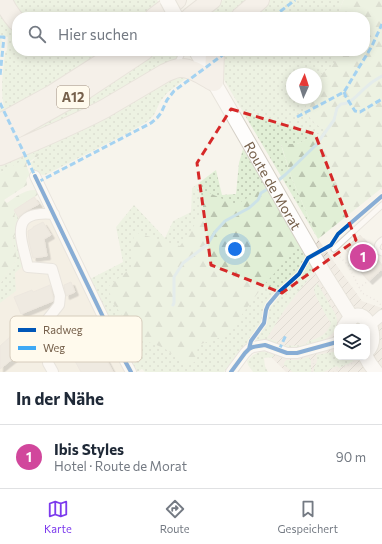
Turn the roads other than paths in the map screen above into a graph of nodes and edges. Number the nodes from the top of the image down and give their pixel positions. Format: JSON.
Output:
{"nodes":[{"id":1,"x":3,"y":0,"type":"edge"},
{"id":2,"x":167,"y":0,"type":"edge"},
{"id":3,"x":177,"y":0,"type":"edge"},
{"id":4,"x":190,"y":0,"type":"edge"},
{"id":5,"x":212,"y":0,"type":"edge"},
{"id":6,"x":260,"y":0,"type":"edge"},
{"id":7,"x":161,"y":12,"type":"edge"},
{"id":8,"x":173,"y":12,"type":"edge"},
{"id":9,"x":174,"y":12,"type":"edge"},
{"id":10,"x":196,"y":12,"type":"edge"},
{"id":11,"x":246,"y":12,"type":"edge"},
{"id":12,"x":12,"y":16,"type":"edge"},
{"id":13,"x":112,"y":56,"type":"edge"},
{"id":14,"x":136,"y":56,"type":"edge"},
{"id":15,"x":180,"y":56,"type":"edge"},
{"id":16,"x":199,"y":56,"type":"edge"},
{"id":17,"x":215,"y":56,"type":"edge"},
{"id":18,"x":173,"y":70,"type":"junction"},
{"id":19,"x":214,"y":82,"type":"junction"},
{"id":20,"x":0,"y":123,"type":"edge"},
{"id":21,"x":0,"y":138,"type":"edge"},
{"id":22,"x":0,"y":156,"type":"edge"},
{"id":23,"x":35,"y":176,"type":"dead end"},
{"id":24,"x":382,"y":205,"type":"edge"},
{"id":25,"x":54,"y":214,"type":"junction"},
{"id":26,"x":382,"y":240,"type":"edge"},
{"id":27,"x":335,"y":250,"type":"road end"},
{"id":28,"x":382,"y":253,"type":"edge"},
{"id":29,"x":50,"y":316,"type":"edge"},
{"id":30,"x":103,"y":316,"type":"edge"},
{"id":31,"x":378,"y":318,"type":"edge"},
{"id":32,"x":348,"y":323,"type":"edge"},
{"id":33,"x":334,"y":343,"type":"edge"},
{"id":34,"x":370,"y":351,"type":"edge"},
{"id":35,"x":370,"y":360,"type":"edge"},
{"id":36,"x":48,"y":362,"type":"edge"},
{"id":37,"x":126,"y":362,"type":"edge"},
{"id":38,"x":53,"y":372,"type":"edge"},
{"id":39,"x":131,"y":372,"type":"edge"},
{"id":40,"x":231,"y":372,"type":"edge"},
{"id":41,"x":376,"y":372,"type":"edge"}],
"edges":[{"from":1,"to":12,"type":"highway"},
{"from":2,"to":8,"type":"main road","bridge":true},
{"from":3,"to":7,"type":"highway"},
{"from":4,"to":9,"type":"highway"},
{"from":5,"to":10,"type":"highway"},
{"from":6,"to":11,"type":"highway"},
{"from":13,"to":20,"type":"highway","number":"A12"},
{"from":14,"to":21,"type":"highway","number":"A12"},
{"from":15,"to":18,"type":"lane"},
{"from":16,"to":19,"type":"main road","name":"Route de Morat"},
{"from":17,"to":19,"type":"highway"},
{"from":18,"to":19,"type":"highway"},
{"from":18,"to":22,"type":"highway"},
{"from":19,"to":32,"type":"main road","name":"Route de Morat"},
{"from":23,"to":25,"type":"street"},
{"from":24,"to":27,"type":"lane"},
{"from":25,"to":29,"type":"street"},
{"from":25,"to":30,"type":"street"},
{"from":26,"to":28,"type":"lane"},
{"from":31,"to":32,"type":"main road","name":"Route de Morat"},
{"from":31,"to":34,"type":"main road","name":"Route de Morat"},
{"from":33,"to":40,"type":"street"},
{"from":35,"to":41,"type":"main road"},
{"from":36,"to":38,"type":"street"},
{"from":37,"to":39,"type":"street"}]}
